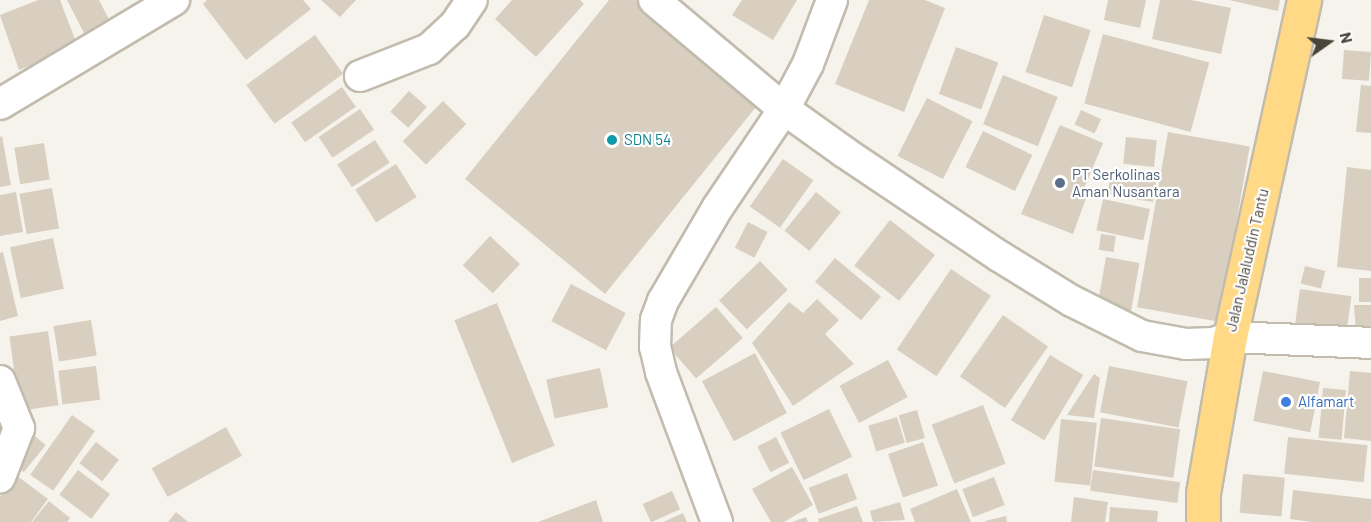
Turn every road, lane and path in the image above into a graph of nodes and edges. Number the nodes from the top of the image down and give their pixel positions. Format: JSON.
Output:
{"nodes":[{"id":1,"x":174,"y":0,"type":"edge"},
{"id":2,"x":472,"y":0,"type":"edge"},
{"id":3,"x":654,"y":0,"type":"edge"},
{"id":4,"x":832,"y":0,"type":"edge"},
{"id":5,"x":1304,"y":0,"type":"edge"},
{"id":6,"x":141,"y":8,"type":"edge"},
{"id":7,"x":360,"y":76,"type":"dead end"},
{"id":8,"x":0,"y":104,"type":"edge"},
{"id":9,"x":784,"y":109,"type":"junction"},
{"id":10,"x":1230,"y":337,"type":"junction"},
{"id":11,"x":1371,"y":343,"type":"edge"},
{"id":12,"x":0,"y":381,"type":"edge"},
{"id":13,"x":0,"y":477,"type":"edge"},
{"id":14,"x":717,"y":522,"type":"edge"},
{"id":15,"x":1203,"y":522,"type":"edge"}],
"edges":[{"from":1,"to":6,"type":"street"},
{"from":2,"to":7,"type":"street"},
{"from":3,"to":9,"type":"street"},
{"from":4,"to":9,"type":"street"},
{"from":5,"to":10,"type":"highway","name":"Jalan Jalaluddin Tantu"},
{"from":6,"to":8,"type":"street"},
{"from":9,"to":10,"type":"street"},
{"from":9,"to":14,"type":"street"},
{"from":10,"to":11,"type":"street"},
{"from":10,"to":15,"type":"highway","name":"Jalan Jalaluddin Tantu"},
{"from":12,"to":13,"type":"street"}]}
